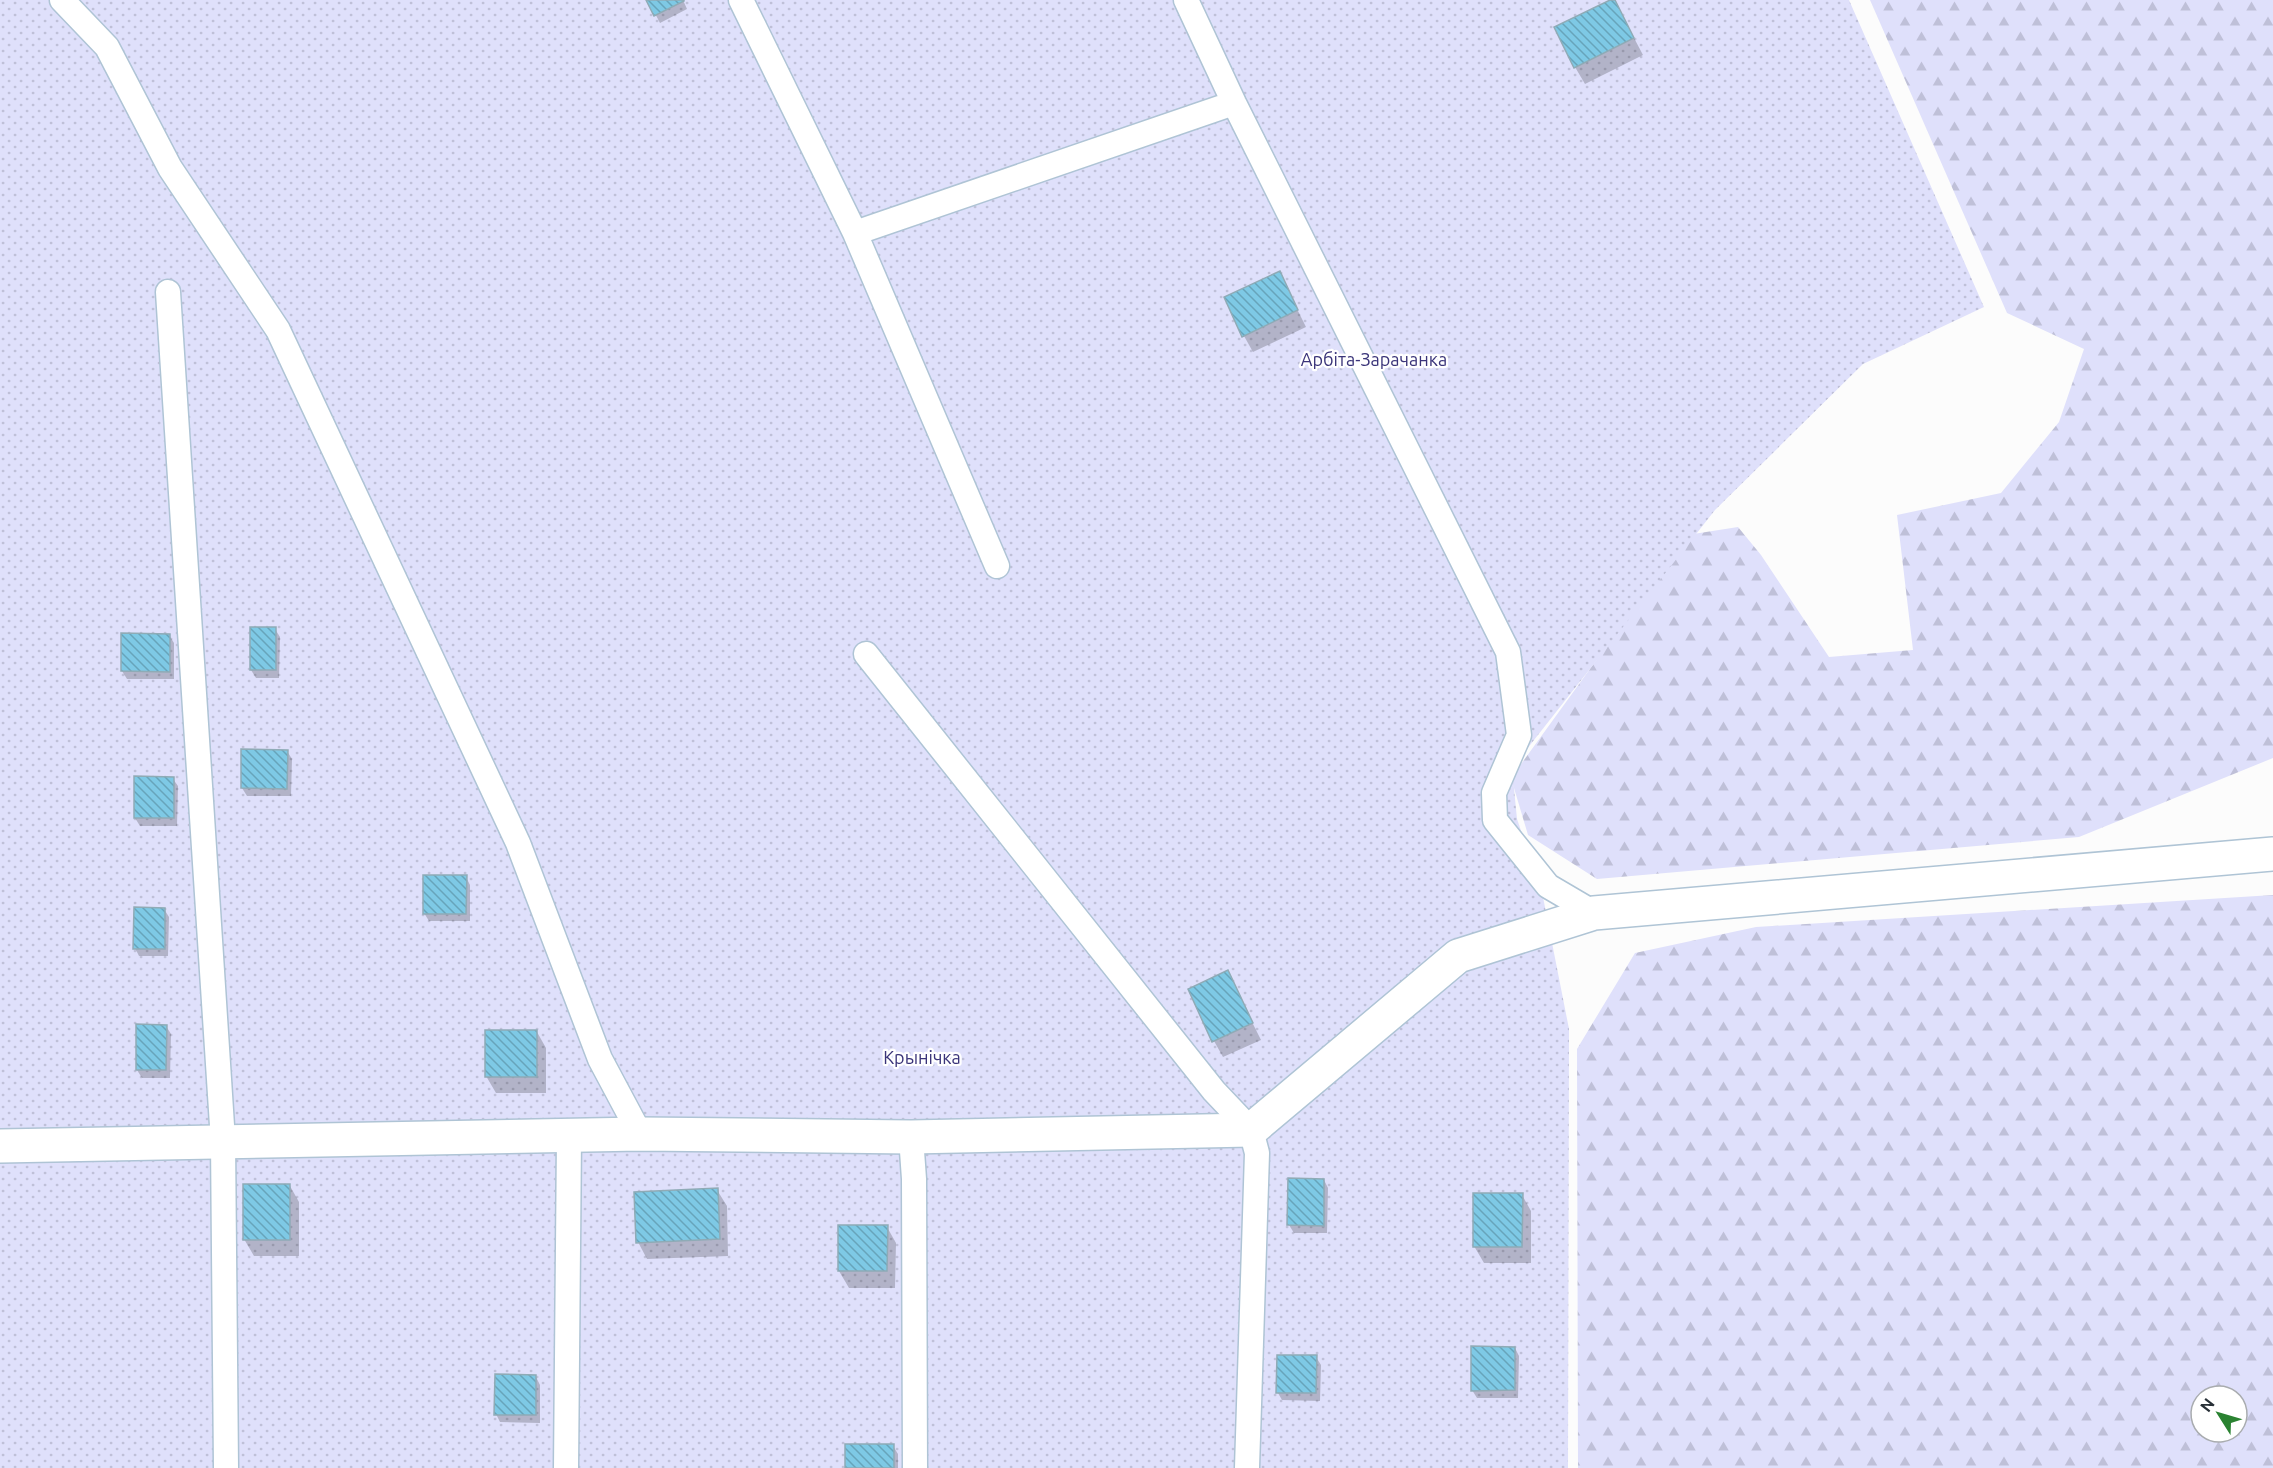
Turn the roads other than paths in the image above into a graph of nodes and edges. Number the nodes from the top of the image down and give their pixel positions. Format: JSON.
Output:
{"nodes":[{"id":1,"x":62,"y":0,"type":"edge"},
{"id":2,"x":741,"y":0,"type":"edge"},
{"id":3,"x":1186,"y":0,"type":"edge"},
{"id":4,"x":1234,"y":103,"type":"junction"},
{"id":5,"x":855,"y":232,"type":"junction"},
{"id":6,"x":168,"y":292,"type":"dead end"},
{"id":7,"x":997,"y":566,"type":"dead end"},
{"id":8,"x":866,"y":654,"type":"dead end"},
{"id":9,"x":2273,"y":854,"type":"edge"},
{"id":10,"x":1594,"y":913,"type":"junction"},
{"id":11,"x":1251,"y":1130,"type":"junction"},
{"id":12,"x":640,"y":1134,"type":"junction"},
{"id":13,"x":569,"y":1137,"type":"junction"},
{"id":14,"x":911,"y":1137,"type":"junction"},
{"id":15,"x":223,"y":1141,"type":"junction"},
{"id":16,"x":0,"y":1146,"type":"edge"},
{"id":17,"x":226,"y":1468,"type":"edge"},
{"id":18,"x":566,"y":1468,"type":"edge"},
{"id":19,"x":915,"y":1468,"type":"edge"},
{"id":20,"x":1247,"y":1468,"type":"edge"}],
"edges":[{"from":1,"to":12,"type":"lane"},
{"from":2,"to":5,"type":"lane"},
{"from":3,"to":4,"type":"lane"},
{"from":4,"to":5,"type":"lane"},
{"from":4,"to":10,"type":"lane"},
{"from":5,"to":7,"type":"lane"},
{"from":6,"to":15,"type":"lane"},
{"from":8,"to":11,"type":"lane"},
{"from":9,"to":10,"type":"street"},
{"from":10,"to":11,"type":"street"},
{"from":11,"to":14,"type":"street"},
{"from":11,"to":20,"type":"lane"},
{"from":12,"to":13,"type":"street"},
{"from":12,"to":14,"type":"street"},
{"from":13,"to":15,"type":"street"},
{"from":13,"to":18,"type":"lane"},
{"from":14,"to":19,"type":"lane"},
{"from":15,"to":16,"type":"street"},
{"from":15,"to":17,"type":"lane"}]}
